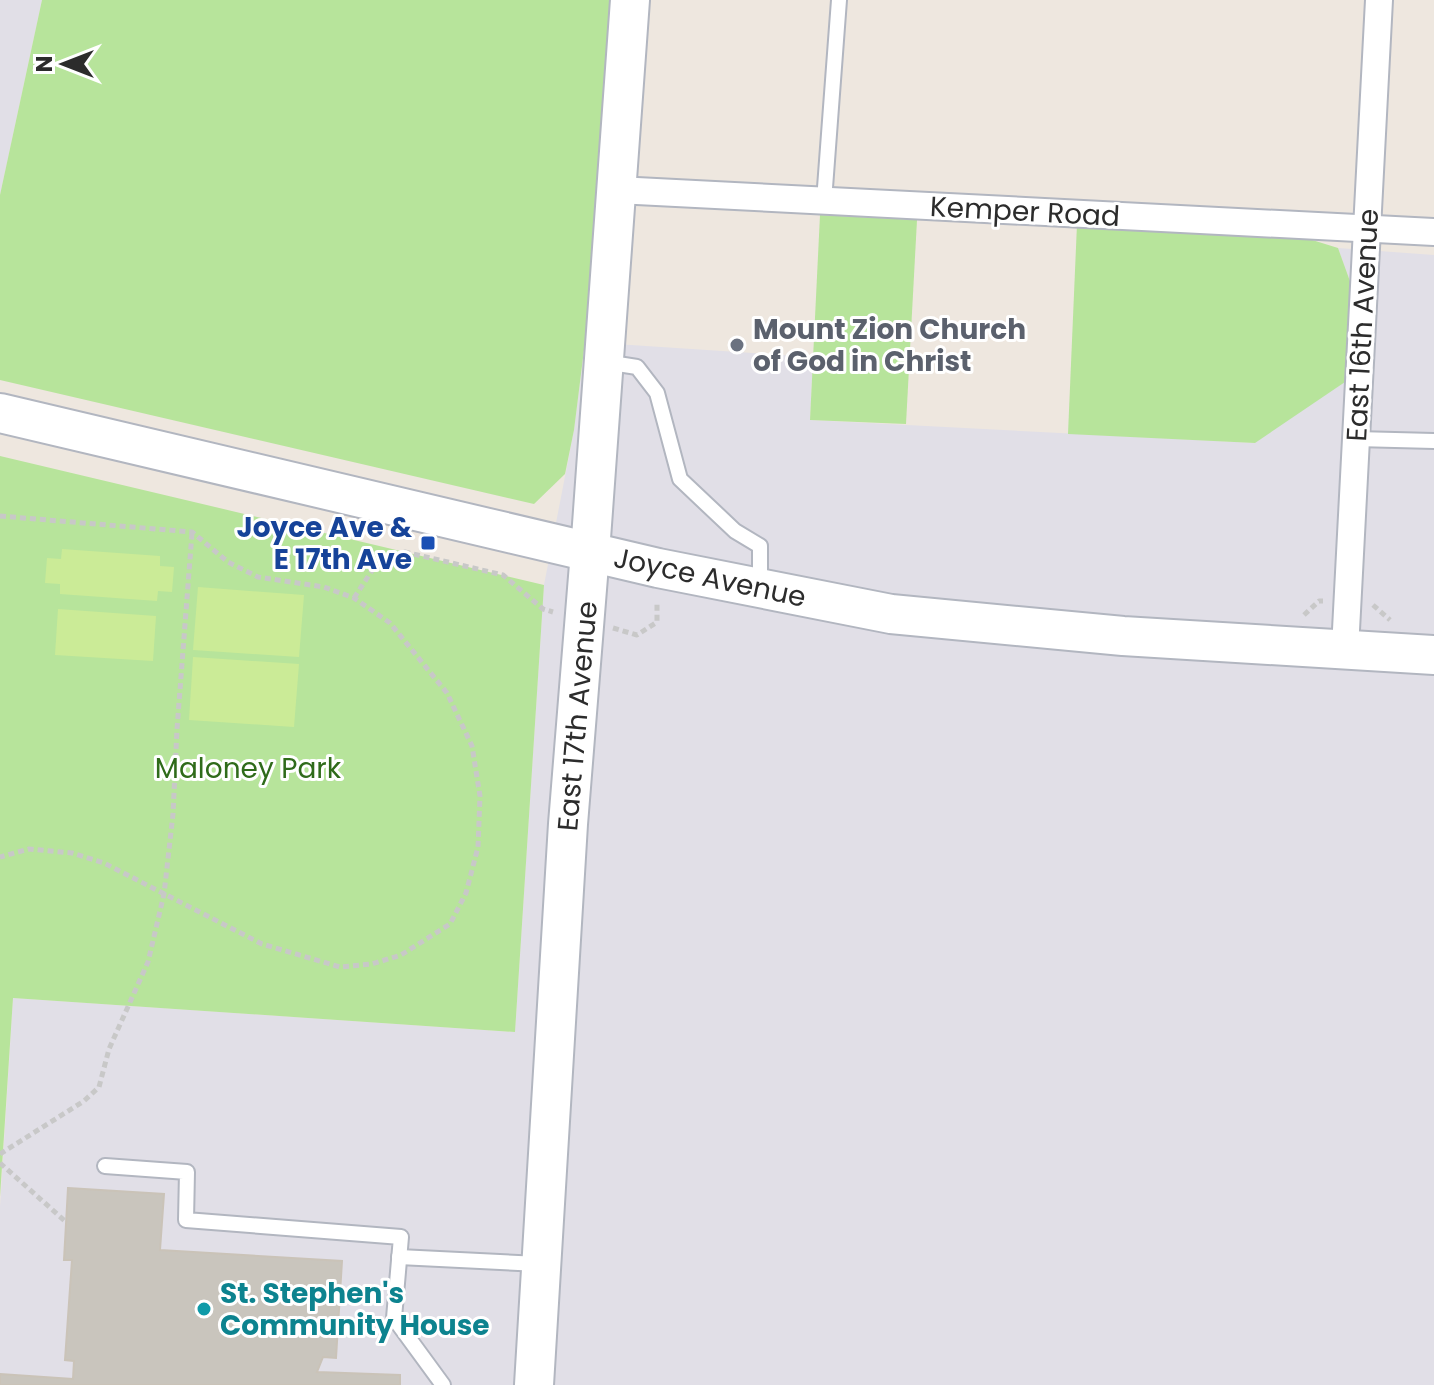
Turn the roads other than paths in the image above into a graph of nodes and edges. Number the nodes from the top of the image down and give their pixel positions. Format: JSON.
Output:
{"nodes":[{"id":1,"x":630,"y":0,"type":"edge"},
{"id":2,"x":839,"y":0,"type":"edge"},
{"id":3,"x":1379,"y":0,"type":"edge"},
{"id":4,"x":617,"y":190,"type":"junction"},
{"id":5,"x":824,"y":201,"type":"junction"},
{"id":6,"x":1367,"y":229,"type":"junction"},
{"id":7,"x":1434,"y":232,"type":"edge"},
{"id":8,"x":604,"y":362,"type":"junction"},
{"id":9,"x":0,"y":413,"type":"edge"},
{"id":10,"x":1356,"y":439,"type":"junction"},
{"id":11,"x":1434,"y":441,"type":"edge"},
{"id":12,"x":590,"y":552,"type":"junction"},
{"id":13,"x":760,"y":588,"type":"junction"},
{"id":14,"x":1345,"y":649,"type":"junction"},
{"id":15,"x":1434,"y":655,"type":"edge"},
{"id":16,"x":105,"y":1166,"type":"dead end"},
{"id":17,"x":399,"y":1257,"type":"junction"},
{"id":18,"x":541,"y":1264,"type":"junction"},
{"id":19,"x":443,"y":1385,"type":"edge"},
{"id":20,"x":534,"y":1385,"type":"edge"}],
"edges":[{"from":1,"to":4,"type":"street","name":"East 17th Avenue"},
{"from":2,"to":5,"type":"lane"},
{"from":3,"to":6,"type":"street","name":"East 16th Avenue"},
{"from":4,"to":5,"type":"street","name":"Kemper Road"},
{"from":4,"to":8,"type":"street","name":"East 17th Avenue"},
{"from":5,"to":6,"type":"street","name":"Kemper Road"},
{"from":6,"to":7,"type":"street","name":"Kemper Road"},
{"from":6,"to":10,"type":"street","name":"East 16th Avenue"},
{"from":8,"to":12,"type":"street","name":"East 17th Avenue"},
{"from":8,"to":13,"type":"lane"},
{"from":9,"to":12,"type":"street","name":"Joyce Avenue"},
{"from":10,"to":11,"type":"lane"},
{"from":10,"to":14,"type":"street","name":"East 16th Avenue"},
{"from":12,"to":13,"type":"street","name":"Joyce Avenue"},
{"from":12,"to":18,"type":"street","name":"East 17th Avenue"},
{"from":13,"to":14,"type":"street","name":"Joyce Avenue"},
{"from":14,"to":15,"type":"street","name":"Joyce Avenue"},
{"from":16,"to":17,"type":"lane"},
{"from":17,"to":18,"type":"lane"},
{"from":17,"to":19,"type":"lane"},
{"from":18,"to":20,"type":"street","name":"East 17th Avenue"}]}
